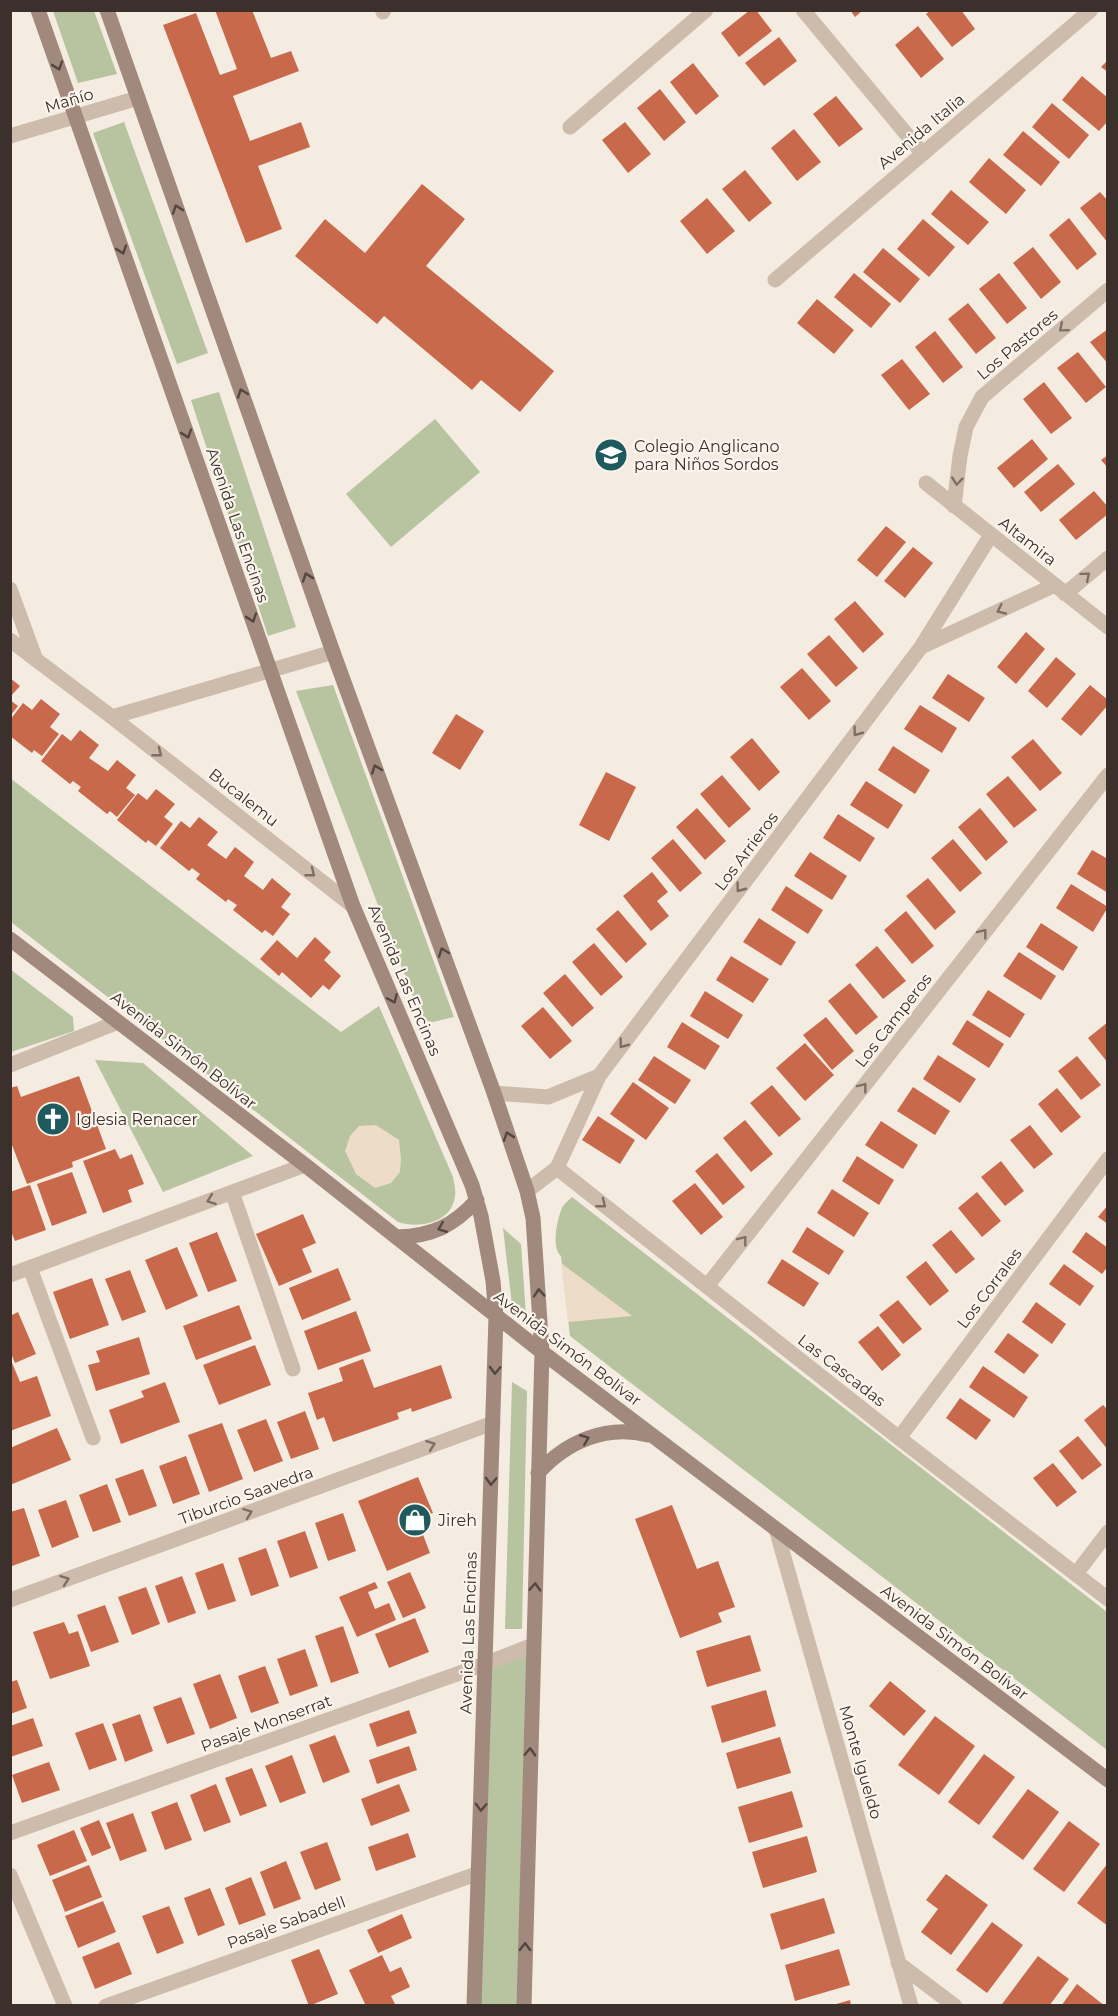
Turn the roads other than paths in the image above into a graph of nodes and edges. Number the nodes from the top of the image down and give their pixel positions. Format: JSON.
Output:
{"nodes":[{"id":1,"x":38,"y":10,"type":"edge"},
{"id":2,"x":107,"y":10,"type":"edge"},
{"id":3,"x":706,"y":10,"type":"edge"},
{"id":4,"x":802,"y":10,"type":"edge"},
{"id":5,"x":1091,"y":10,"type":"edge"},
{"id":6,"x":138,"y":98,"type":"junction"},
{"id":7,"x":76,"y":117,"type":"junction"},
{"id":8,"x":570,"y":127,"type":"dead end"},
{"id":9,"x":10,"y":136,"type":"edge"},
{"id":10,"x":923,"y":154,"type":"junction"},
{"id":11,"x":775,"y":280,"type":"dead end"},
{"id":12,"x":1107,"y":290,"type":"edge"},
{"id":13,"x":926,"y":483,"type":"dead end"},
{"id":14,"x":954,"y":506,"type":"junction"},
{"id":15,"x":991,"y":536,"type":"junction"},
{"id":16,"x":1107,"y":558,"type":"edge"},
{"id":17,"x":10,"y":589,"type":"edge"},
{"id":18,"x":1060,"y":590,"type":"junction"},
{"id":19,"x":1107,"y":627,"type":"edge"},
{"id":20,"x":10,"y":640,"type":"edge"},
{"id":21,"x":921,"y":647,"type":"junction"},
{"id":22,"x":333,"y":652,"type":"junction"},
{"id":23,"x":36,"y":660,"type":"junction"},
{"id":24,"x":270,"y":670,"type":"junction"},
{"id":25,"x":112,"y":717,"type":"junction"},
{"id":26,"x":1107,"y":775,"type":"edge"},
{"id":27,"x":353,"y":906,"type":"junction"},
{"id":28,"x":10,"y":939,"type":"edge"},
{"id":29,"x":118,"y":1022,"type":"junction"},
{"id":30,"x":10,"y":1065,"type":"edge"},
{"id":31,"x":599,"y":1076,"type":"junction"},
{"id":32,"x":494,"y":1093,"type":"junction"},
{"id":33,"x":1107,"y":1160,"type":"edge"},
{"id":34,"x":305,"y":1165,"type":"junction"},
{"id":35,"x":557,"y":1168,"type":"junction"},
{"id":36,"x":527,"y":1191,"type":"junction"},
{"id":37,"x":232,"y":1192,"type":"junction"},
{"id":38,"x":477,"y":1200,"type":"junction"},
{"id":39,"x":397,"y":1237,"type":"junction"},
{"id":40,"x":30,"y":1268,"type":"junction"},
{"id":41,"x":10,"y":1275,"type":"edge"},
{"id":42,"x":707,"y":1286,"type":"junction"},
{"id":43,"x":496,"y":1317,"type":"junction"},
{"id":44,"x":542,"y":1352,"type":"junction"},
{"id":45,"x":293,"y":1369,"type":"dead end"},
{"id":46,"x":493,"y":1423,"type":"junction"},
{"id":47,"x":654,"y":1436,"type":"junction"},
{"id":48,"x":93,"y":1438,"type":"dead end"},
{"id":49,"x":899,"y":1438,"type":"junction"},
{"id":50,"x":538,"y":1473,"type":"junction"},
{"id":51,"x":776,"y":1529,"type":"junction"},
{"id":52,"x":1107,"y":1532,"type":"edge"},
{"id":53,"x":1076,"y":1574,"type":"junction"},
{"id":54,"x":1107,"y":1599,"type":"edge"},
{"id":55,"x":10,"y":1600,"type":"edge"},
{"id":56,"x":534,"y":1645,"type":"junction"},
{"id":57,"x":485,"y":1664,"type":"junction"},
{"id":58,"x":1107,"y":1780,"type":"edge"},
{"id":59,"x":10,"y":1833,"type":"edge"},
{"id":60,"x":479,"y":1873,"type":"junction"},
{"id":61,"x":10,"y":1875,"type":"edge"},
{"id":62,"x":898,"y":1963,"type":"junction"},
{"id":63,"x":65,"y":2006,"type":"edge"},
{"id":64,"x":106,"y":2006,"type":"edge"},
{"id":65,"x":474,"y":2006,"type":"edge"},
{"id":66,"x":524,"y":2006,"type":"edge"},
{"id":67,"x":911,"y":2006,"type":"edge"},
{"id":68,"x":955,"y":2006,"type":"edge"}],
"edges":[{"from":1,"to":7,"type":"main road","name":"Avenida Las Encinas","one_way":true},
{"from":2,"to":6,"type":"main road"},
{"from":3,"to":8,"type":"street"},
{"from":4,"to":10,"type":"street"},
{"from":5,"to":10,"type":"street","name":"Avenida Italia"},
{"from":6,"to":7,"type":"street","name":"Mañío"},
{"from":22,"to":6,"type":"main road","one_way":true},
{"from":7,"to":9,"type":"street","name":"Mañío"},
{"from":7,"to":24,"type":"main road","name":"Avenida Las Encinas","one_way":true},
{"from":10,"to":11,"type":"street","name":"Avenida Italia"},
{"from":12,"to":14,"type":"street","name":"Los Pastores","one_way":true},
{"from":13,"to":14,"type":"street","name":"Altamira"},
{"from":14,"to":15,"type":"street","name":"Altamira"},
{"from":15,"to":18,"type":"street","name":"Altamira"},
{"from":15,"to":21,"type":"street","name":"Los Arrieros"},
{"from":18,"to":16,"type":"street","name":"Los Arrieros","one_way":true},
{"from":17,"to":23,"type":"street"},
{"from":18,"to":19,"type":"street","name":"Altamira"},
{"from":18,"to":21,"type":"street","name":"Los Arrieros","one_way":true},
{"from":20,"to":23,"type":"street","name":"Bucalemu"},
{"from":21,"to":31,"type":"street","name":"Los Arrieros","one_way":true},
{"from":22,"to":24,"type":"street"},
{"from":32,"to":22,"type":"main road","one_way":true},
{"from":23,"to":25,"type":"street","name":"Bucalemu"},
{"from":24,"to":25,"type":"street"},
{"from":24,"to":27,"type":"main road","name":"Avenida Las Encinas"},
{"from":25,"to":27,"type":"street","name":"Bucalemu","one_way":true},
{"from":42,"to":26,"type":"street","name":"Los Camperos","one_way":true},
{"from":27,"to":38,"type":"main road","name":"Avenida Las Encinas","one_way":true},
{"from":28,"to":29,"type":"main road","name":"Avenida Simón Bolívar"},
{"from":29,"to":30,"type":"street"},
{"from":29,"to":34,"type":"main road","name":"Avenida Simón Bolívar"},
{"from":31,"to":32,"type":"street"},
{"from":31,"to":35,"type":"street","name":"Los Arrieros"},
{"from":36,"to":32,"type":"main road","one_way":true},
{"from":33,"to":49,"type":"street","name":"Los Corrales"},
{"from":34,"to":37,"type":"street"},
{"from":34,"to":39,"type":"main road","name":"Avenida Simón Bolívar"},
{"from":35,"to":36,"type":"street","name":"Los Arrieros"},
{"from":35,"to":42,"type":"street","name":"Las Cascadas","one_way":true},
{"from":44,"to":36,"type":"main road","one_way":true},
{"from":37,"to":40,"type":"street","one_way":true},
{"from":37,"to":45,"type":"street"},
{"from":38,"to":39,"type":"main road","one_way":true},
{"from":38,"to":43,"type":"main road","name":"Avenida Las Encinas"},
{"from":39,"to":43,"type":"main road","name":"Avenida Simón Bolívar"},
{"from":40,"to":41,"type":"street"},
{"from":40,"to":48,"type":"street"},
{"from":42,"to":49,"type":"street","name":"Las Cascadas"},
{"from":43,"to":44,"type":"main road","name":"Avenida Simón Bolívar"},
{"from":43,"to":46,"type":"main road","name":"Avenida Las Encinas","one_way":true},
{"from":44,"to":47,"type":"main road","name":"Avenida Simón Bolívar"},
{"from":44,"to":50,"type":"main road"},
{"from":55,"to":46,"type":"street","name":"Tiburcio Saavedra","one_way":true},
{"from":46,"to":57,"type":"main road","name":"Avenida Las Encinas","one_way":true},
{"from":50,"to":47,"type":"main road","one_way":true},
{"from":47,"to":51,"type":"main road","name":"Avenida Simón Bolívar"},
{"from":49,"to":53,"type":"street","name":"Las Cascadas"},
{"from":56,"to":50,"type":"main road","one_way":true},
{"from":51,"to":58,"type":"main road","name":"Avenida Simón Bolívar"},
{"from":51,"to":62,"type":"street","name":"Monte Igueldo"},
{"from":52,"to":53,"type":"street"},
{"from":53,"to":54,"type":"street","name":"Las Cascadas"},
{"from":56,"to":57,"type":"street","name":"Pasaje Monserrat"},
{"from":66,"to":56,"type":"main road","one_way":true},
{"from":57,"to":59,"type":"street","name":"Pasaje Monserrat"},
{"from":57,"to":60,"type":"main road","name":"Avenida Las Encinas","one_way":true},
{"from":60,"to":64,"type":"street","name":"Pasaje Sabadell"},
{"from":60,"to":65,"type":"main road","name":"Avenida Las Encinas"},
{"from":61,"to":63,"type":"street"},
{"from":62,"to":67,"type":"street","name":"Monte Igueldo"},
{"from":62,"to":68,"type":"street"}]}
